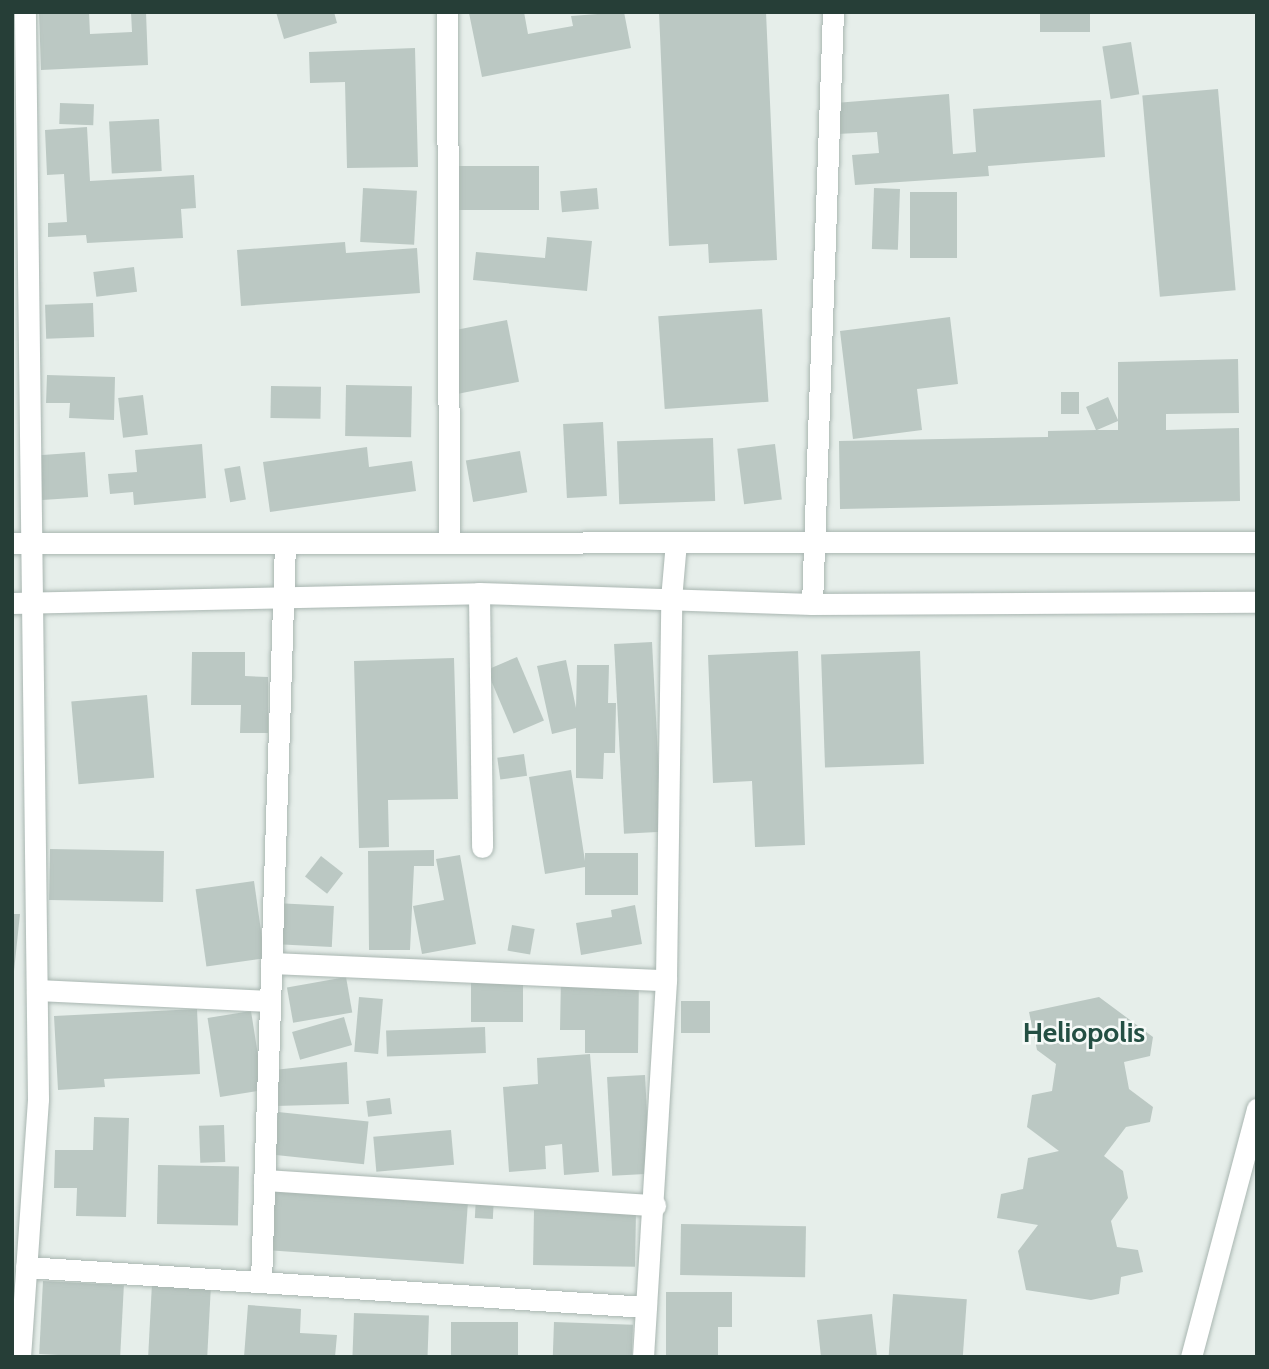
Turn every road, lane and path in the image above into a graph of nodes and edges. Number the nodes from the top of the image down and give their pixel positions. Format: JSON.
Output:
{"nodes":[{"id":1,"x":25,"y":12,"type":"edge"},
{"id":2,"x":447,"y":12,"type":"edge"},
{"id":3,"x":833,"y":12,"type":"edge"},
{"id":4,"x":676,"y":542,"type":"junction"},
{"id":5,"x":1257,"y":542,"type":"edge"},
{"id":6,"x":22,"y":543,"type":"edge"},
{"id":7,"x":285,"y":543,"type":"junction"},
{"id":8,"x":449,"y":543,"type":"junction"},
{"id":9,"x":812,"y":544,"type":"junction"},
{"id":10,"x":479,"y":593,"type":"junction"},
{"id":11,"x":283,"y":599,"type":"junction"},
{"id":12,"x":671,"y":599,"type":"junction"},
{"id":13,"x":1257,"y":602,"type":"edge"},
{"id":14,"x":22,"y":603,"type":"edge"},
{"id":15,"x":812,"y":604,"type":"junction"},
{"id":16,"x":482,"y":847,"type":"dead end"},
{"id":17,"x":271,"y":963,"type":"junction"},
{"id":18,"x":666,"y":979,"type":"junction"},
{"id":19,"x":37,"y":990,"type":"junction"},
{"id":20,"x":270,"y":1001,"type":"junction"},
{"id":21,"x":1257,"y":1110,"type":"edge"},
{"id":22,"x":264,"y":1180,"type":"junction"},
{"id":23,"x":655,"y":1205,"type":"junction"},
{"id":24,"x":26,"y":1267,"type":"junction"},
{"id":25,"x":261,"y":1282,"type":"junction"},
{"id":26,"x":646,"y":1307,"type":"junction"},
{"id":27,"x":20,"y":1357,"type":"edge"},
{"id":28,"x":643,"y":1357,"type":"edge"},
{"id":29,"x":1191,"y":1357,"type":"edge"}],
"edges":[{"from":1,"to":6,"type":"street"},
{"from":2,"to":8,"type":"street"},
{"from":3,"to":9,"type":"street"},
{"from":4,"to":8,"type":"street"},
{"from":4,"to":9,"type":"street"},
{"from":4,"to":12,"type":"street"},
{"from":5,"to":9,"type":"street"},
{"from":6,"to":7,"type":"street"},
{"from":6,"to":14,"type":"street"},
{"from":7,"to":8,"type":"street"},
{"from":7,"to":11,"type":"street"},
{"from":9,"to":15,"type":"street"},
{"from":10,"to":11,"type":"street"},
{"from":10,"to":12,"type":"street"},
{"from":10,"to":16,"type":"street"},
{"from":11,"to":14,"type":"street"},
{"from":11,"to":17,"type":"street"},
{"from":12,"to":15,"type":"street"},
{"from":12,"to":18,"type":"street"},
{"from":13,"to":15,"type":"street"},
{"from":14,"to":19,"type":"street"},
{"from":17,"to":18,"type":"street"},
{"from":17,"to":20,"type":"street"},
{"from":18,"to":23,"type":"street"},
{"from":19,"to":20,"type":"street"},
{"from":19,"to":24,"type":"street"},
{"from":20,"to":22,"type":"street"},
{"from":21,"to":29,"type":"street"},
{"from":22,"to":23,"type":"street"},
{"from":22,"to":25,"type":"street"},
{"from":23,"to":26,"type":"street"},
{"from":24,"to":25,"type":"street"},
{"from":24,"to":27,"type":"street"},
{"from":25,"to":26,"type":"street"},
{"from":26,"to":28,"type":"street"}]}
